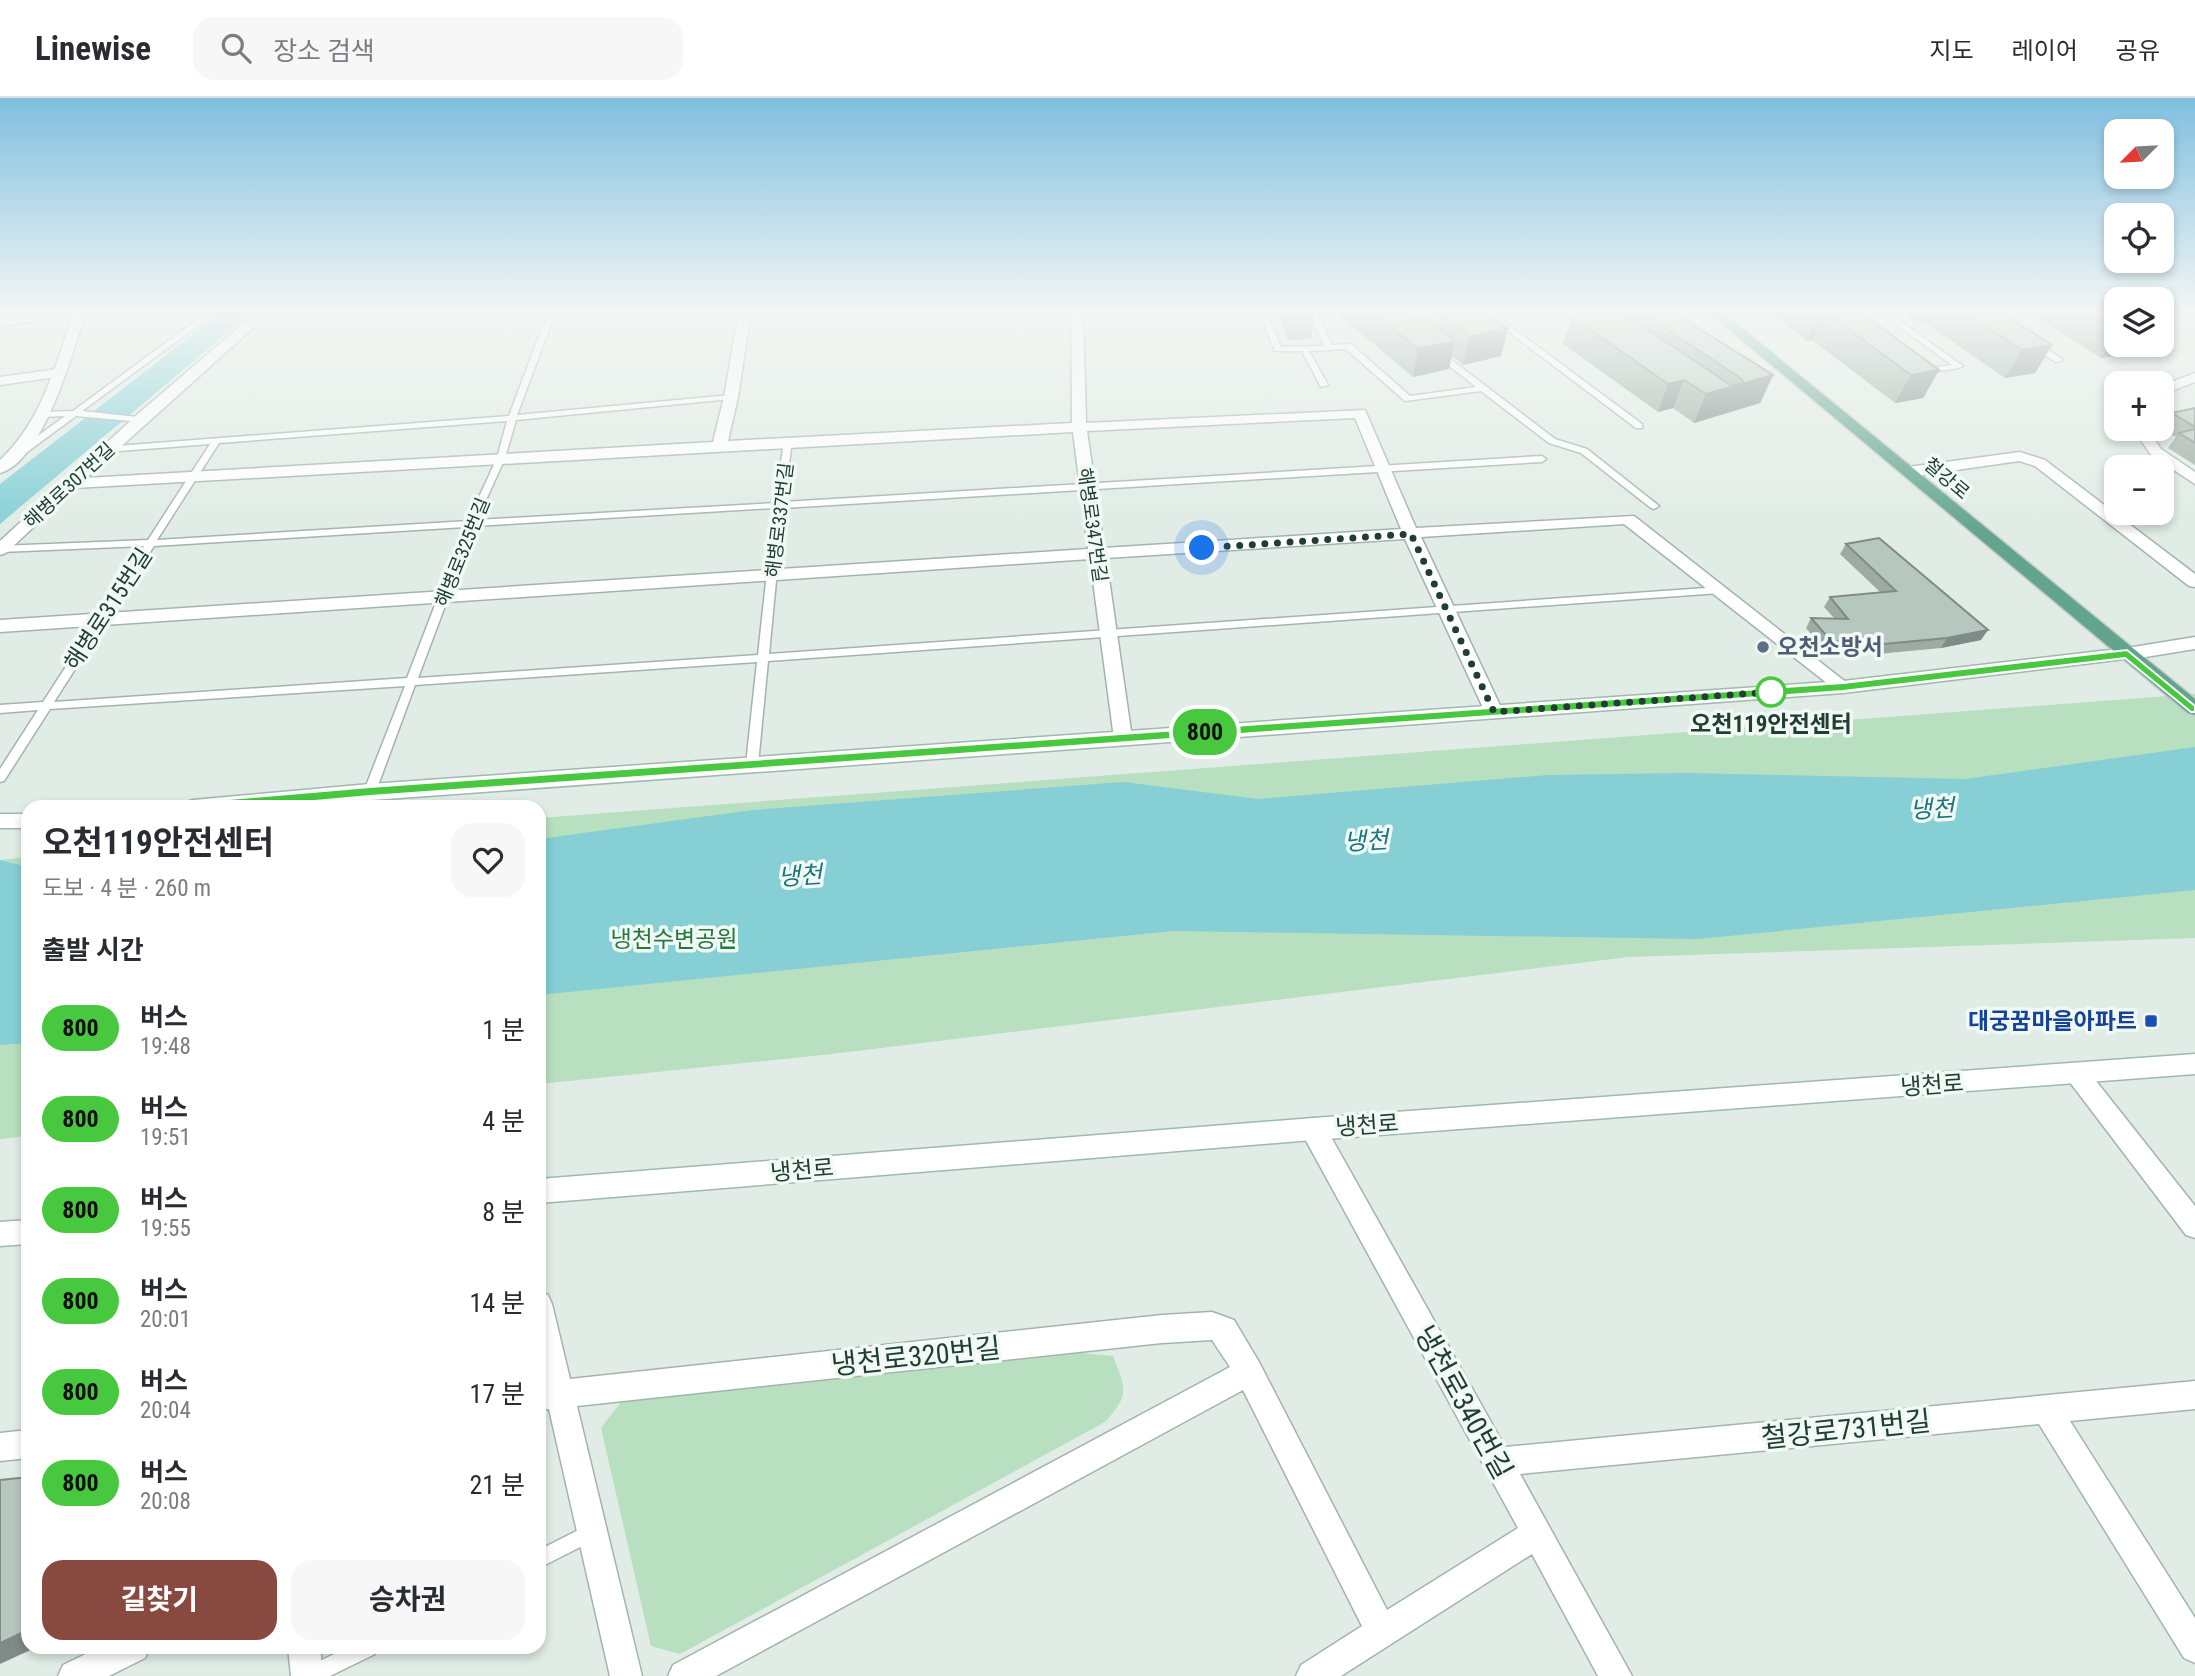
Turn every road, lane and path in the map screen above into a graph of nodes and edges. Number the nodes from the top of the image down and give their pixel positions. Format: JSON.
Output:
{"nodes":[{"id":1,"x":53,"y":385,"type":"edge"},
{"id":2,"x":115,"y":385,"type":"edge"},
{"id":3,"x":177,"y":385,"type":"edge"},
{"id":4,"x":524,"y":385,"type":"edge"},
{"id":5,"x":734,"y":385,"type":"edge"},
{"id":6,"x":1078,"y":385,"type":"edge"},
{"id":7,"x":1392,"y":385,"type":"edge"},
{"id":8,"x":1479,"y":385,"type":"edge"},
{"id":9,"x":1584,"y":385,"type":"edge"},
{"id":10,"x":1802,"y":385,"type":"edge"},
{"id":11,"x":1483,"y":388,"type":"junction"},
{"id":12,"x":732,"y":397,"type":"junction"},
{"id":13,"x":42,"y":414,"type":"junction"},
{"id":14,"x":76,"y":414,"type":"junction"},
{"id":15,"x":512,"y":418,"type":"junction"},
{"id":16,"x":134,"y":420,"type":"junction"},
{"id":17,"x":1079,"y":426,"type":"junction"},
{"id":18,"x":1639,"y":426,"type":"dead end"},
{"id":19,"x":788,"y":440,"type":"junction"},
{"id":20,"x":216,"y":441,"type":"junction"},
{"id":21,"x":2146,"y":441,"type":"edge"},
{"id":22,"x":719,"y":446,"type":"junction"},
{"id":23,"x":107,"y":449,"type":"junction"},
{"id":24,"x":501,"y":458,"type":"junction"},
{"id":25,"x":1542,"y":459,"type":"dead end"},
{"id":26,"x":3,"y":466,"type":"edge"},
{"id":27,"x":1383,"y":470,"type":"junction"},
{"id":28,"x":1908,"y":472,"type":"junction"},
{"id":29,"x":193,"y":477,"type":"junction"},
{"id":30,"x":2195,"y":479,"type":"edge"},
{"id":31,"x":70,"y":484,"type":"junction"},
{"id":32,"x":1088,"y":488,"type":"junction"},
{"id":33,"x":779,"y":506,"type":"junction"},
{"id":34,"x":1654,"y":506,"type":"dead end"},
{"id":35,"x":471,"y":524,"type":"junction"},
{"id":36,"x":1411,"y":534,"type":"junction"},
{"id":37,"x":150,"y":543,"type":"junction"},
{"id":38,"x":1,"y":550,"type":"edge"},
{"id":39,"x":1097,"y":555,"type":"junction"},
{"id":40,"x":772,"y":576,"type":"junction"},
{"id":41,"x":2195,"y":582,"type":"edge"},
{"id":42,"x":1720,"y":590,"type":"junction"},
{"id":43,"x":444,"y":597,"type":"junction"},
{"id":44,"x":1447,"y":611,"type":"junction"},
{"id":45,"x":99,"y":620,"type":"junction"},
{"id":46,"x":0,"y":626,"type":"edge"},
{"id":47,"x":1109,"y":635,"type":"junction"},
{"id":48,"x":2195,"y":643,"type":"edge"},
{"id":49,"x":2127,"y":654,"type":"junction"},
{"id":50,"x":763,"y":659,"type":"junction"},
{"id":51,"x":412,"y":682,"type":"junction"},
{"id":52,"x":1843,"y":687,"type":"junction"},
{"id":53,"x":44,"y":707,"type":"junction"},
{"id":54,"x":0,"y":709,"type":"edge"},
{"id":55,"x":2195,"y":709,"type":"edge"},
{"id":56,"x":1494,"y":712,"type":"junction"},
{"id":57,"x":1123,"y":738,"type":"junction"},
{"id":58,"x":752,"y":764,"type":"junction"},
{"id":59,"x":0,"y":778,"type":"edge"},
{"id":60,"x":370,"y":791,"type":"junction"},
{"id":61,"x":270,"y":800,"type":"edge"},
{"id":62,"x":0,"y":821,"type":"edge"},
{"id":63,"x":21,"y":821,"type":"edge"},
{"id":64,"x":2195,"y":1064,"type":"edge"},
{"id":65,"x":2077,"y":1074,"type":"junction"},
{"id":66,"x":1313,"y":1129,"type":"junction"},
{"id":67,"x":546,"y":1190,"type":"edge"},
{"id":68,"x":2195,"y":1226,"type":"edge"},
{"id":69,"x":21,"y":1232,"type":"edge"},
{"id":70,"x":0,"y":1234,"type":"edge"},
{"id":71,"x":546,"y":1362,"type":"edge"},
{"id":72,"x":1249,"y":1371,"type":"junction"},
{"id":73,"x":550,"y":1395,"type":"edge"},
{"id":74,"x":2195,"y":1395,"type":"edge"},
{"id":75,"x":2046,"y":1410,"type":"junction"},
{"id":76,"x":21,"y":1445,"type":"edge"},
{"id":77,"x":0,"y":1447,"type":"edge"},
{"id":78,"x":1498,"y":1462,"type":"junction"},
{"id":79,"x":592,"y":1532,"type":"junction"},
{"id":80,"x":1537,"y":1533,"type":"junction"},
{"id":81,"x":546,"y":1555,"type":"edge"},
{"id":82,"x":1381,"y":1631,"type":"junction"},
{"id":83,"x":2195,"y":1647,"type":"edge"},
{"id":84,"x":120,"y":1654,"type":"edge"},
{"id":85,"x":305,"y":1654,"type":"edge"},
{"id":86,"x":354,"y":1654,"type":"edge"},
{"id":87,"x":74,"y":1676,"type":"edge"},
{"id":88,"x":309,"y":1676,"type":"edge"},
{"id":89,"x":626,"y":1676,"type":"edge"},
{"id":90,"x":684,"y":1676,"type":"edge"},
{"id":91,"x":1312,"y":1676,"type":"edge"},
{"id":92,"x":1616,"y":1676,"type":"edge"}],
"edges":[{"from":1,"to":13,"type":"street"},
{"from":2,"to":14,"type":"lane"},
{"from":3,"to":16,"type":"street","name":"해병로307번길"},
{"from":4,"to":15,"type":"lane","name":"해병로325번길"},
{"from":5,"to":12,"type":"street"},
{"from":6,"to":17,"type":"street","name":"해병로347번길"},
{"from":7,"to":11,"type":"lane"},
{"from":8,"to":11,"type":"lane"},
{"from":9,"to":18,"type":"lane"},
{"from":10,"to":28,"type":"main road","name":"철강로"},
{"from":11,"to":34,"type":"lane"},
{"from":12,"to":15,"type":"lane"},
{"from":12,"to":22,"type":"street"},
{"from":13,"to":14,"type":"lane"},
{"from":13,"to":26,"type":"street"},
{"from":14,"to":16,"type":"lane"},
{"from":14,"to":26,"type":"lane"},
{"from":15,"to":20,"type":"lane"},
{"from":15,"to":24,"type":"lane","name":"해병로325번길"},
{"from":16,"to":23,"type":"street","name":"해병로307번길"},
{"from":17,"to":19,"type":"street"},
{"from":17,"to":27,"type":"street"},
{"from":17,"to":32,"type":"street","name":"해병로347번길"},
{"from":19,"to":22,"type":"street","name":"해병로337번길"},
{"from":19,"to":33,"type":"lane","name":"해병로337번길"},
{"from":20,"to":23,"type":"lane"},
{"from":20,"to":29,"type":"lane","name":"해병로315번길"},
{"from":21,"to":30,"type":"street"},
{"from":22,"to":24,"type":"street","name":"해병로337번길"},
{"from":23,"to":31,"type":"street","name":"해병로307번길"},
{"from":24,"to":29,"type":"street","name":"해병로337번길"},
{"from":24,"to":35,"type":"lane","name":"해병로325번길"},
{"from":25,"to":27,"type":"lane"},
{"from":27,"to":32,"type":"lane"},
{"from":27,"to":36,"type":"street"},
{"from":28,"to":41,"type":"street"},
{"from":28,"to":49,"type":"main road","name":"철강로"},
{"from":29,"to":31,"type":"street","name":"해병로337번길"},
{"from":29,"to":37,"type":"lane","name":"해병로315번길"},
{"from":31,"to":38,"type":"street","name":"해병로307번길"},
{"from":32,"to":33,"type":"lane"},
{"from":32,"to":39,"type":"street","name":"해병로347번길"},
{"from":33,"to":35,"type":"lane"},
{"from":33,"to":40,"type":"lane","name":"해병로337번길"},
{"from":35,"to":37,"type":"lane"},
{"from":35,"to":43,"type":"lane","name":"해병로325번길"},
{"from":36,"to":39,"type":"street"},
{"from":36,"to":42,"type":"street"},
{"from":36,"to":44,"type":"street"},
{"from":37,"to":38,"type":"lane"},
{"from":37,"to":45,"type":"lane","name":"해병로315번길"},
{"from":39,"to":40,"type":"street"},
{"from":39,"to":47,"type":"street","name":"해병로347번길"},
{"from":40,"to":43,"type":"street"},
{"from":40,"to":50,"type":"lane","name":"해병로337번길"},
{"from":42,"to":44,"type":"lane"},
{"from":42,"to":52,"type":"street"},
{"from":43,"to":45,"type":"street"},
{"from":43,"to":51,"type":"lane","name":"해병로325번길"},
{"from":44,"to":47,"type":"lane"},
{"from":44,"to":56,"type":"street"},
{"from":45,"to":46,"type":"street"},
{"from":45,"to":53,"type":"lane","name":"해병로315번길"},
{"from":47,"to":50,"type":"lane"},
{"from":47,"to":57,"type":"street","name":"해병로347번길"},
{"from":48,"to":49,"type":"street"},
{"from":49,"to":52,"type":"street"},
{"from":49,"to":55,"type":"main road","name":"철강로"},
{"from":50,"to":51,"type":"lane"},
{"from":50,"to":58,"type":"lane","name":"해병로337번길"},
{"from":51,"to":53,"type":"lane"},
{"from":51,"to":60,"type":"lane","name":"해병로325번길"},
{"from":52,"to":56,"type":"street"},
{"from":53,"to":54,"type":"lane"},
{"from":53,"to":59,"type":"lane","name":"해병로315번길"},
{"from":56,"to":57,"type":"street"},
{"from":57,"to":58,"type":"street"},
{"from":58,"to":60,"type":"street"},
{"from":60,"to":61,"type":"street"},
{"from":62,"to":63,"type":"street"},
{"from":64,"to":65,"type":"street","name":"냉천로"},
{"from":65,"to":66,"type":"street","name":"냉천로"},
{"from":65,"to":68,"type":"street"},
{"from":66,"to":67,"type":"street","name":"냉천로"},
{"from":66,"to":78,"type":"street","name":"냉천로340번길"},
{"from":69,"to":70,"type":"street"},
{"from":71,"to":73,"type":"street"},
{"from":72,"to":73,"type":"street","name":"냉천로320번길"},
{"from":72,"to":82,"type":"street"},
{"from":72,"to":90,"type":"street"},
{"from":73,"to":79,"type":"street"},
{"from":74,"to":75,"type":"street","name":"철강로731번길"},
{"from":75,"to":78,"type":"street","name":"철강로731번길"},
{"from":75,"to":83,"type":"street"},
{"from":76,"to":77,"type":"street"},
{"from":78,"to":80,"type":"street","name":"냉천로340번길"},
{"from":79,"to":81,"type":"lane"},
{"from":79,"to":89,"type":"street"},
{"from":80,"to":82,"type":"street"},
{"from":80,"to":92,"type":"street","name":"냉천로340번길"},
{"from":82,"to":91,"type":"street"},
{"from":84,"to":87,"type":"street"},
{"from":85,"to":88,"type":"street"},
{"from":86,"to":88,"type":"lane"}]}
